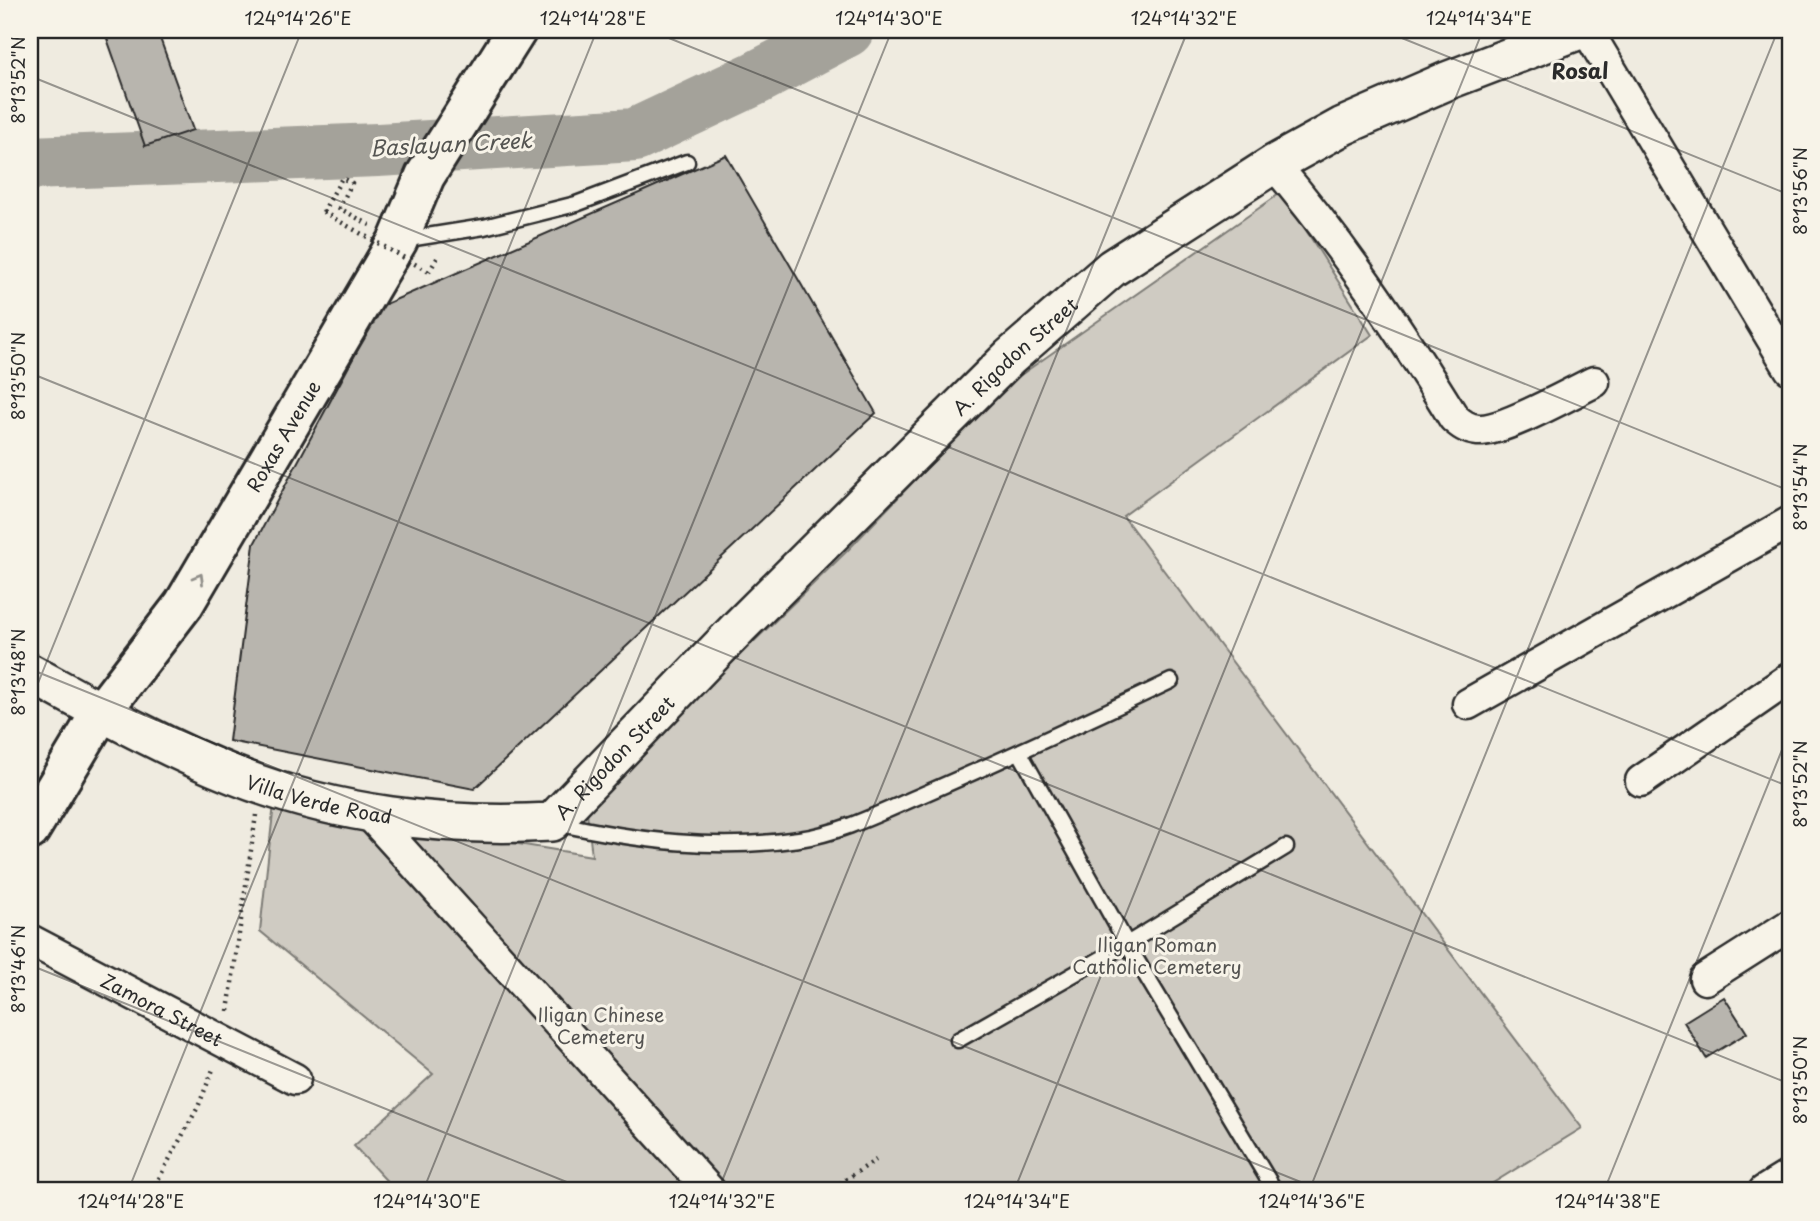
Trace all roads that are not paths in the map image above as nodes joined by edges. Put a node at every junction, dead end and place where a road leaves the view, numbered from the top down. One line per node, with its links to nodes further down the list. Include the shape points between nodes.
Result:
1 (517, 30): 6 (highway, Roxas Avenue)
2 (1580, 30): 5 (street, A. Rigodon Street, via 1343,126)
3 (1587, 30): 7 (street)
4 (687, 162): 6 (lane, via 576,204 484,227)
5 (1274, 164): 8 (street, via 1326,225 1454,418 1465,427 1498,426); 18 (street, A. Rigodon Street, via 1112,268 1010,357 739,627)
6 (389, 235): 14 (highway, Roxas Avenue, via 184,604)
7 (1790, 369)
8 (1594, 382)
9 (1790, 522): 13 (street)
10 (30, 673): 14 (street, Villa Verde Road)
11 (1790, 678): 16 (street)
12 (1171, 681): 15 (lane)
13 (1468, 704)
14 (101, 712): 17 (street, Villa Verde Road, via 260,783); 19 (highway, Roxas Avenue)
15 (1020, 752): 18 (lane, via 845,828 801,839 685,844 623,838); 23 (lane)
16 (1641, 781)
17 (369, 814): 18 (street, Villa Verde Road, via 516,824); 28 (street)
18 (552, 822)
19 (30, 830)
20 (1286, 847): 23 (lane)
21 (1790, 925): 24 (street)
22 (30, 940): 26 (street, Zamora Street)
23 (1127, 944): 25 (lane); 29 (lane)
24 (1705, 979)
25 (958, 1040)
26 (295, 1079)
27 (1790, 1175): 30 (street)
28 (710, 1191)
29 (1275, 1191)
30 (1764, 1191)

